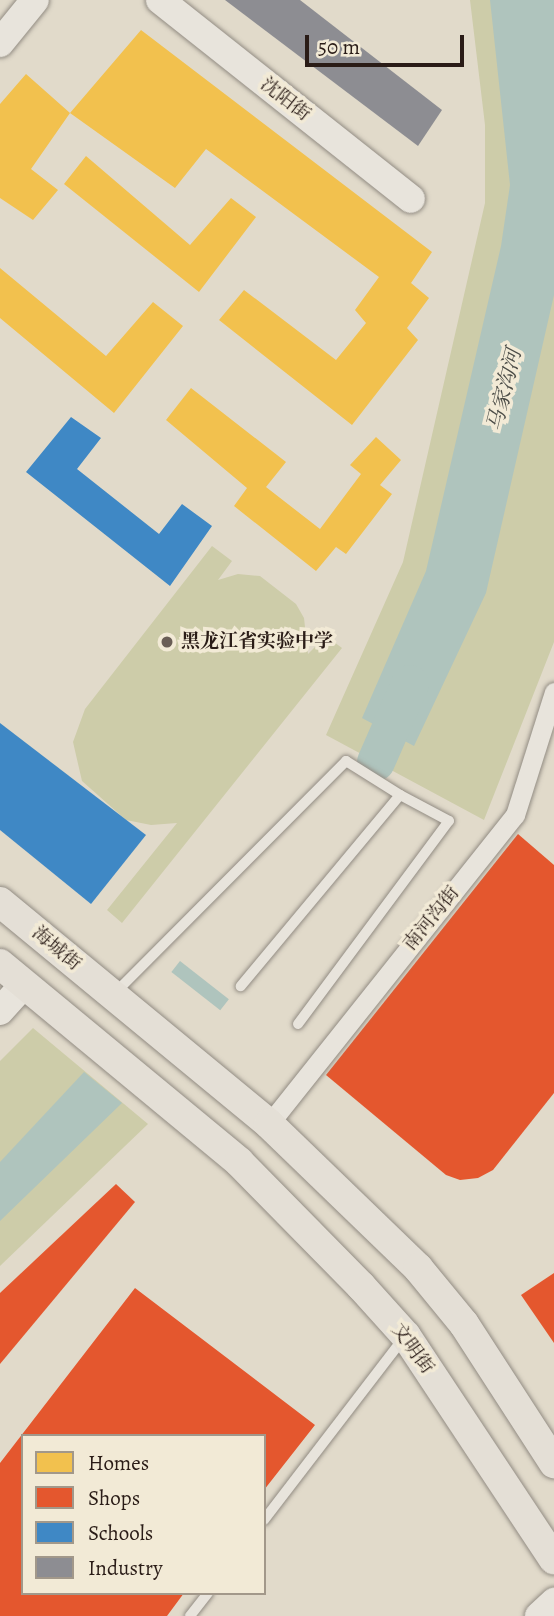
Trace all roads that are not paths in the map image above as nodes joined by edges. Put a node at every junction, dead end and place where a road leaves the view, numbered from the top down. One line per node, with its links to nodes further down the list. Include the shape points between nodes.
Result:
1 (35, 0): 3 (street)
2 (160, 0): 4 (street, 沈阳街)
3 (4, 30)
4 (411, 199)
5 (554, 692): 14 (street, 南河沟街, via 515,815)
6 (400, 795): 10 (lane); 11 (lane, via 346,761); 13 (lane, via 449,821)
7 (0, 902): 11 (main road, 海城街)
8 (0, 964): 9 (main road)
9 (24, 984): 12 (street); 15 (main road, 文明街, via 239,1162)
10 (241, 986)
11 (113, 995): 14 (main road, 海城街)
12 (0, 1011)
13 (298, 1024)
14 (269, 1124): 16 (main road, via 418,1268 464,1324)
15 (406, 1336): 17 (lane); 18 (main road, 文明街)
16 (554, 1462)
17 (266, 1517)
18 (554, 1560)
19 (206, 1595): 21 (lane)
20 (554, 1602): 22 (street)
21 (190, 1616)
22 (539, 1616)

